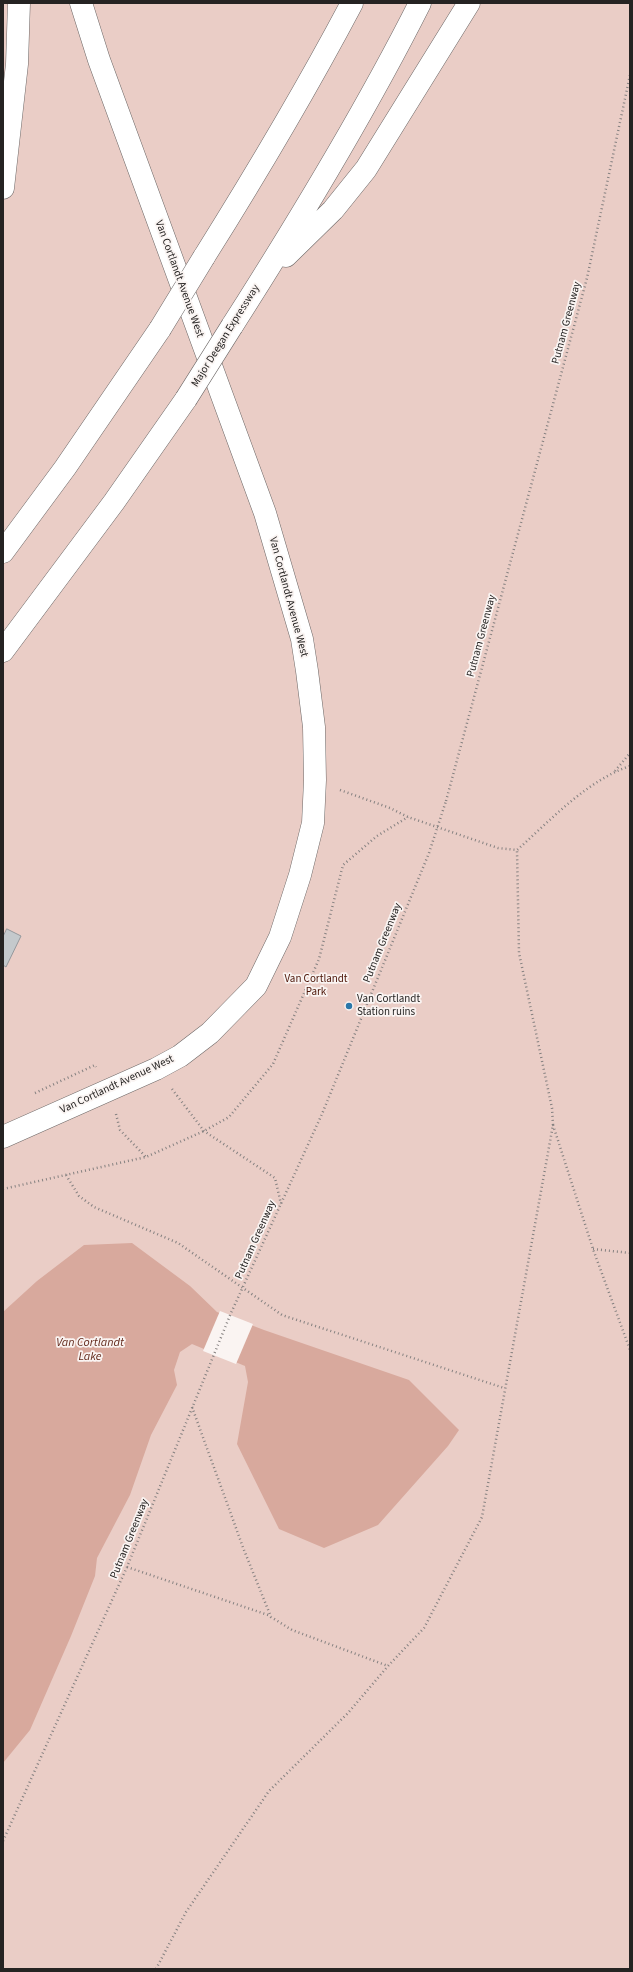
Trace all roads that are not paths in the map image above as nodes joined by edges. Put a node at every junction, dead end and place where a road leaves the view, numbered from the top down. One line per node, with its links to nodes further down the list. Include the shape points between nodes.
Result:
1 (19, 3): 6 (main road, via 17,64)
2 (81, 3): 10 (main road, Van Cortlandt Avenue West, via 99,60 265,513 302,639 314,727 313,823 280,937 256,986 210,1033 180,1056 156,1069)
3 (352, 3): 8 (main road, bridge, via 264,160 160,329 65,468)
4 (420, 3): 7 (main road, Major Deegan Expressway, via 354,125)
5 (469, 3): 7 (main road, via 366,168 333,210)
6 (3, 188)
7 (261, 280): 9 (main road, Major Deegan Expressway, bridge, via 186,399 105,515)
8 (3, 552)
9 (3, 651)
10 (3, 1137)

